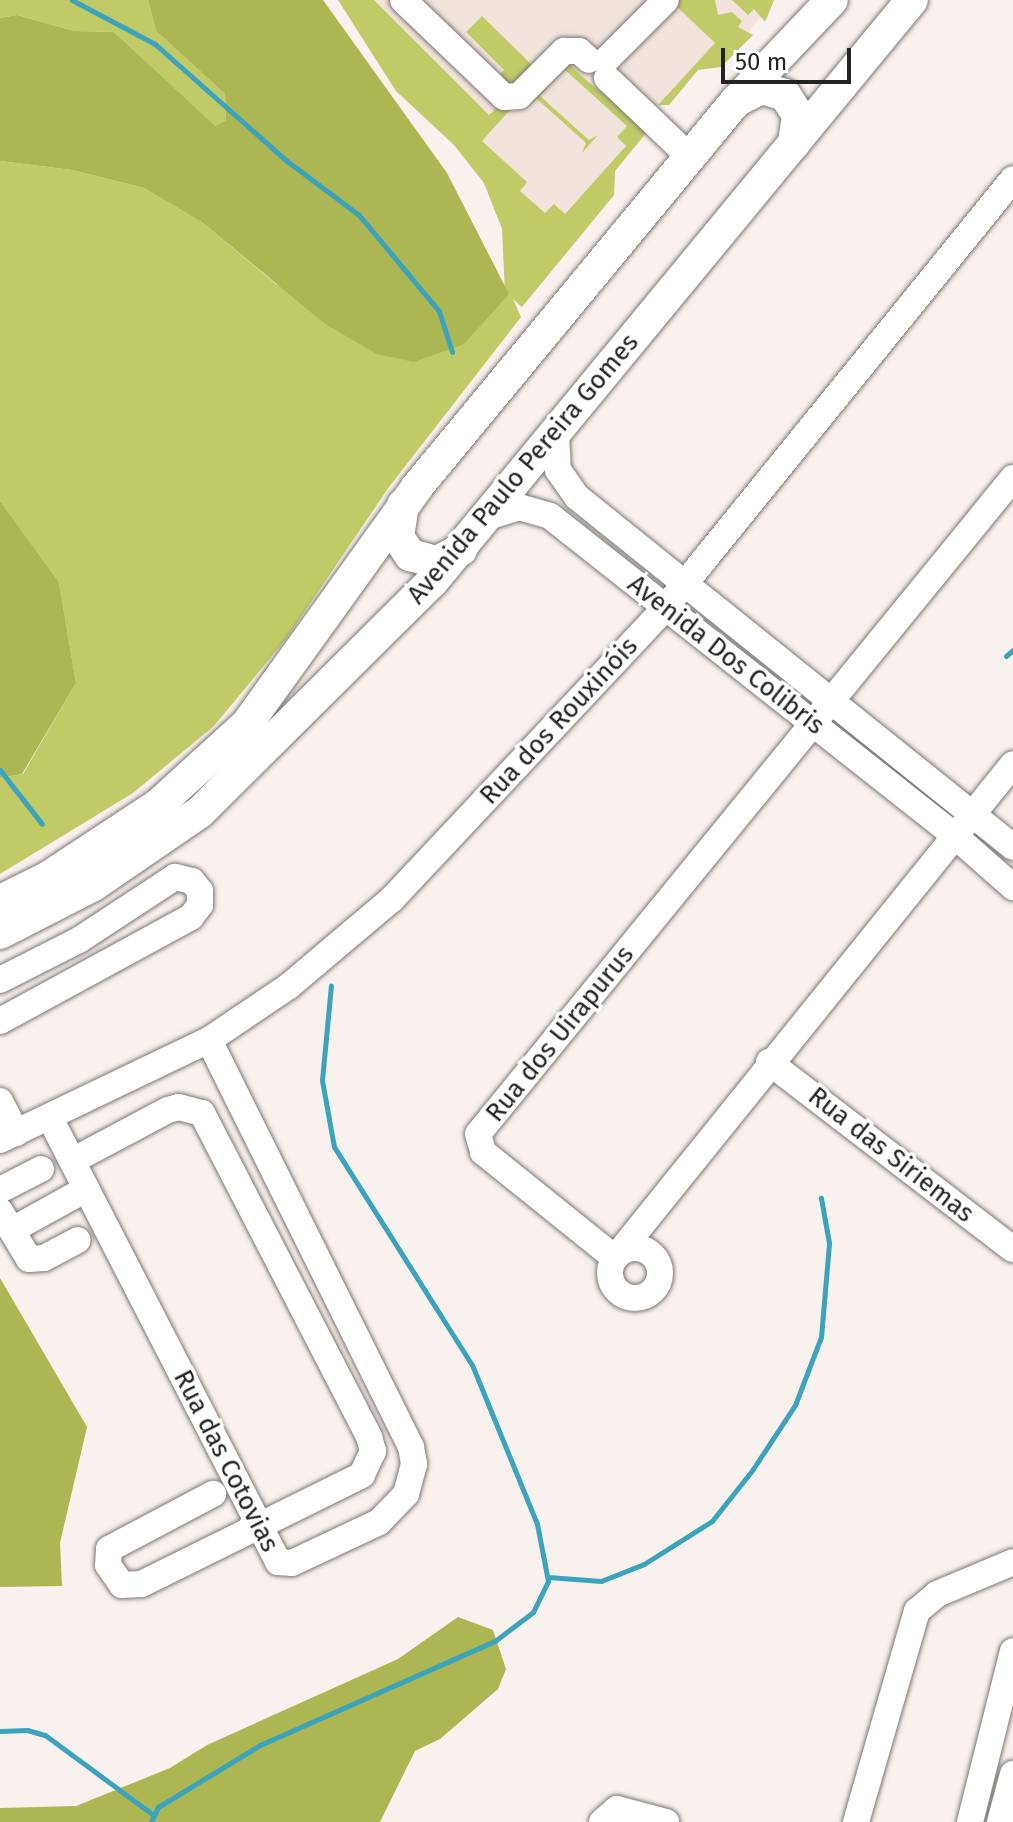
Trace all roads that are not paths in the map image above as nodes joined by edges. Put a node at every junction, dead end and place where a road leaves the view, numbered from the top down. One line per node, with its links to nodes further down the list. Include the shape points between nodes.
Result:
1 (403, 0): 6 (street, via 504,97 519,96 564,51 579,51)
2 (666, 0): 5 (street)
3 (832, 0): 7 (main road)
4 (912, 0): 8 (main road, Avenida Paulo Pereira Gomes)
5 (642, 12): 6 (street)
6 (601, 66): 9 (street)
7 (736, 101): 8 (main road, via 755,89 785,95 798,115); 9 (main road)
8 (794, 144): 11 (main road, Avenida Paulo Pereira Gomes)
9 (690, 157): 13 (main road)
10 (1013, 179): 16 (street, Rua dos Rouxinóis)
11 (556, 434): 14 (main road, Avenida Paulo Pereira Gomes); 16 (street, Avenida Dos Colibris, via 556,464 569,488)
12 (1013, 478): 18 (street, Rua dos Uirapurus)
13 (403, 505): 15 (main road, via 398,537 410,555 431,563); 25 (main road, via 286,677 220,752 125,828)
14 (487, 517): 15 (main road, Avenida Paulo Pereira Gomes); 17 (street, Avenida Dos Colibris, via 511,507 545,513)
15 (461, 550): 26 (main road, Avenida Paulo Pereira Gomes, via 200,812 92,886)
16 (685, 583): 17 (street, Rua dos Rouxinóis); 18 (street, Avenida Dos Colibris)
17 (665, 608): 19 (street, Avenida Dos Colibris); 29 (street, Rua dos Rouxinóis, via 392,899 289,986)
18 (832, 702): 19 (street, Rua dos Uirapurus); 21 (street, Avenida Dos Colibris)
19 (812, 724): 22 (street, Avenida Dos Colibris); 30 (street, Rua dos Uirapurus, via 477,1141 486,1156 615,1258)
20 (1013, 764): 21 (street, Rua dos Uirapurus)
21 (972, 811): 22 (street, Rua dos Uirapurus); 23 (street, Avenida Dos Colibris)
22 (954, 835): 24 (street, Avenida Dos Colibris); 30 (street, Rua dos Uirapurus)
23 (1013, 847)
24 (1013, 887)
25 (0, 901)
26 (0, 933)
27 (0, 980): 28 (street, via 79,940 175,877 192,881 200,891 200,905 191,917)
28 (0, 1021)
29 (209, 1040): 32 (street, Rua dos Rouxinóis); 42 (street, Rua das Cotovias, via 383,1383 414,1464 406,1494 395,1510 292,1563 278,1562)
30 (769, 1062): 40 (street, Rua das Siriemas)
31 (0, 1101): 33 (street)
32 (51, 1120): 33 (street, Rua dos Rouxinóis); 34 (street, Rua das Cotovias)
33 (8, 1136)
34 (72, 1161): 36 (street, Rua das Cotovias); 42 (street, via 179,1107 202,1113 211,1125 373,1451 362,1475)
35 (41, 1169): 37 (street)
36 (86, 1189): 38 (street); 42 (street, Rua das Cotovias)
37 (0, 1190)
38 (6, 1220): 39 (street, via 29,1259 36,1261)
39 (78, 1240)
40 (1013, 1249)
41 (213, 1494): 42 (street, via 109,1549 108,1565 122,1585 141,1584)
42 (258, 1525)
43 (1013, 1562): 48 (street, via 937,1594 917,1611)
44 (1013, 1651): 49 (street)
45 (1013, 1774): 50 (street)
46 (602, 1822): 47 (street, via 617,1809)
47 (666, 1822)
48 (856, 1822)
49 (970, 1822)
50 (1000, 1822)

